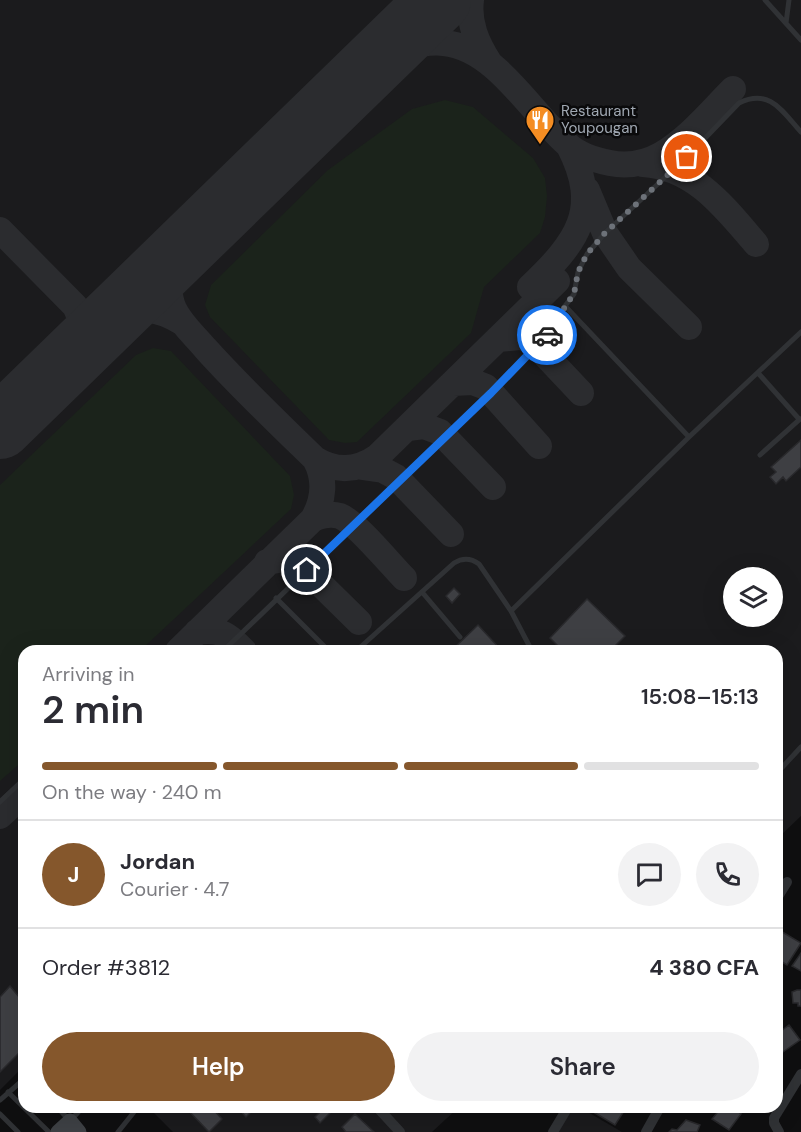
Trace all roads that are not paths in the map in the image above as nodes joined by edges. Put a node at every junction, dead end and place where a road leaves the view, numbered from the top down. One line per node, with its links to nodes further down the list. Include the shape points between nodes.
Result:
1 (765, 0): 3 (lane)
2 (789, 0): 3 (lane)
3 (786, 22): 4 (lane)
4 (801, 40)
5 (801, 132): 6 (lane, via 769,100 739,103 605,233 581,263 577,287)
6 (565, 306): 10 (lane); 13 (lane, via 557,325 491,393)
7 (801, 332): 8 (lane)
8 (759, 374): 9 (lane); 10 (lane)
9 (800, 418): 11 (lane)
10 (689, 437): 14 (lane)
11 (760, 455)
12 (422, 592): 14 (lane, via 454,563 470,560 479,564); 15 (lane); 18 (lane)
13 (276, 598): 16 (lane); 17 (lane)
14 (511, 610): 19 (lane)
15 (460, 637)
16 (229, 645)
17 (323, 645)
18 (363, 645)
19 (529, 645)
20 (801, 747): 21 (lane)
21 (783, 766)
22 (18, 785): 23 (lane)
23 (0, 802)
24 (787, 882): 25 (street)
25 (783, 888)
26 (801, 1074): 31 (street)
27 (18, 1084): 28 (lane)
28 (8, 1092): 29 (lane); 30 (lane)
29 (0, 1100)
30 (18, 1102)
31 (783, 1103)
32 (30, 1113): 42 (lane)
33 (62, 1113): 40 (lane)
34 (133, 1113): 44 (lane)
35 (383, 1113): 45 (street)
36 (564, 1113): 46 (street)
37 (656, 1113): 47 (street)
38 (777, 1113): 48 (street, via 774,1124)
39 (0, 1114): 41 (lane)
40 (74, 1126): 43 (main road)
41 (18, 1132)
42 (49, 1132)
43 (58, 1132)
44 (118, 1132)
45 (400, 1132)
46 (553, 1132)
47 (645, 1132)
48 (779, 1132)

